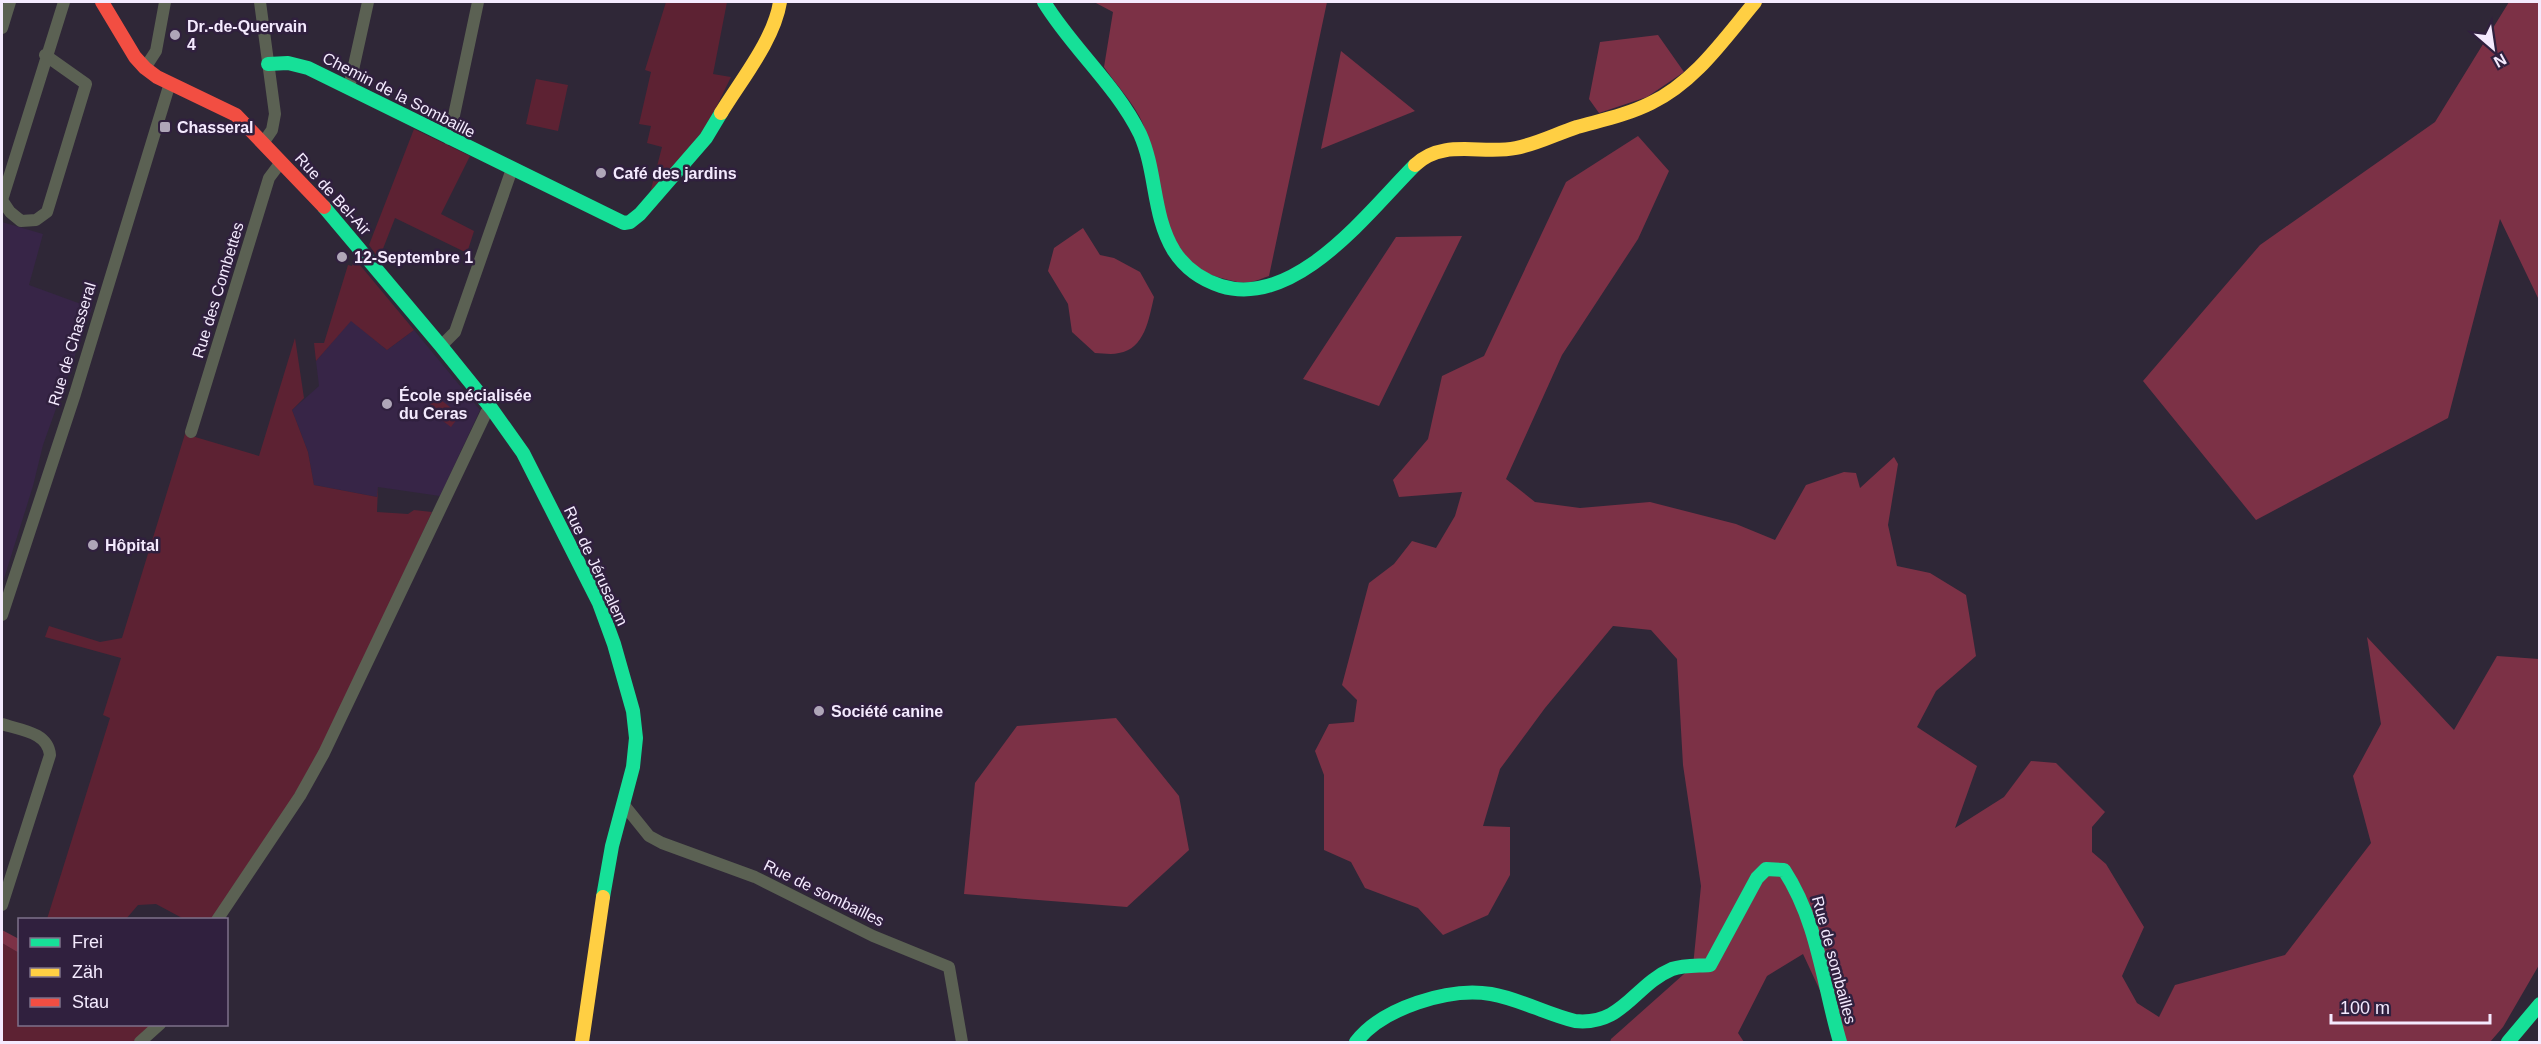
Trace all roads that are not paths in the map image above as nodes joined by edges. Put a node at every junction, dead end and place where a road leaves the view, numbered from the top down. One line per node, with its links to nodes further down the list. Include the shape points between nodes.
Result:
1 (10, 2): 11 (street)
2 (64, 2): 12 (street)
3 (102, 2): 14 (street, Rue de Bel-Air)
4 (165, 2): 14 (street, via 156,51)
5 (260, 2): 13 (street)
6 (368, 2): 16 (street)
7 (478, 2): 17 (street)
8 (780, 2): 20 (street, Chemin de la Sombaille, via 767,38 706,138 635,219 617,221)
9 (1044, 2): 10 (street, via 1140,135 1149,161 1158,216 1175,253 1208,281 1249,291 1276,286 1314,263 1435,151 1510,149 1662,98 1693,72)
10 (1755, 2)
11 (2, 28)
12 (45, 56): 12 (street, via 2,200 21,221 36,220 47,212 86,84)
13 (268, 64): 16 (street, Chemin de la Sombaille, via 298,64); 18 (street, via 275,122)
14 (145, 68): 15 (street, Rue de Bel-Air)
15 (170, 82): 18 (street, Rue de Bel-Air, via 229,110); 24 (street, Rue de Chasseral, via 73,402)
16 (349, 88): 17 (street, Chemin de la Sombaille)
17 (449, 139): 20 (street, Chemin de la Sombaille)
18 (263, 143): 19 (street, Rue de Bel-Air)
19 (281, 162): 21 (street, Rue de Bel-Air, via 334,218); 23 (street, Rue des Combettes, via 269,178)
20 (512, 169): 21 (street, via 455,332)
21 (441, 346): 22 (street, Rue de Jérusalem)
22 (491, 408): 26 (street, Rue de Jérusalem, via 534,474 599,603 614,644 633,711 636,738); 28 (street, via 436,514 324,753)
23 (191, 432)
24 (2, 613)
25 (2, 724): 27 (street, via 44,738 50,755)
26 (624, 805): 32 (street, Rue de Jérusalem, via 601,907); 33 (street, Rue de sombailles, via 649,836 662,843 755,877 873,936 949,967)
27 (2, 905)
28 (218, 918)
29 (2540, 1004): 36 (street)
30 (158, 1026): 31 (street)
31 (140, 1042)
32 (582, 1042)
33 (962, 1042)
34 (1356, 1042): 35 (street, Rue de sombailles, via 1373,1023 1399,1008 1460,992 1492,994 1582,1023 1598,1022 1618,1012 1674,969 1710,965 1756,878 1766,869 1784,870 1796,885 1824,972)
35 (1840, 1042)
36 (2508, 1042)

